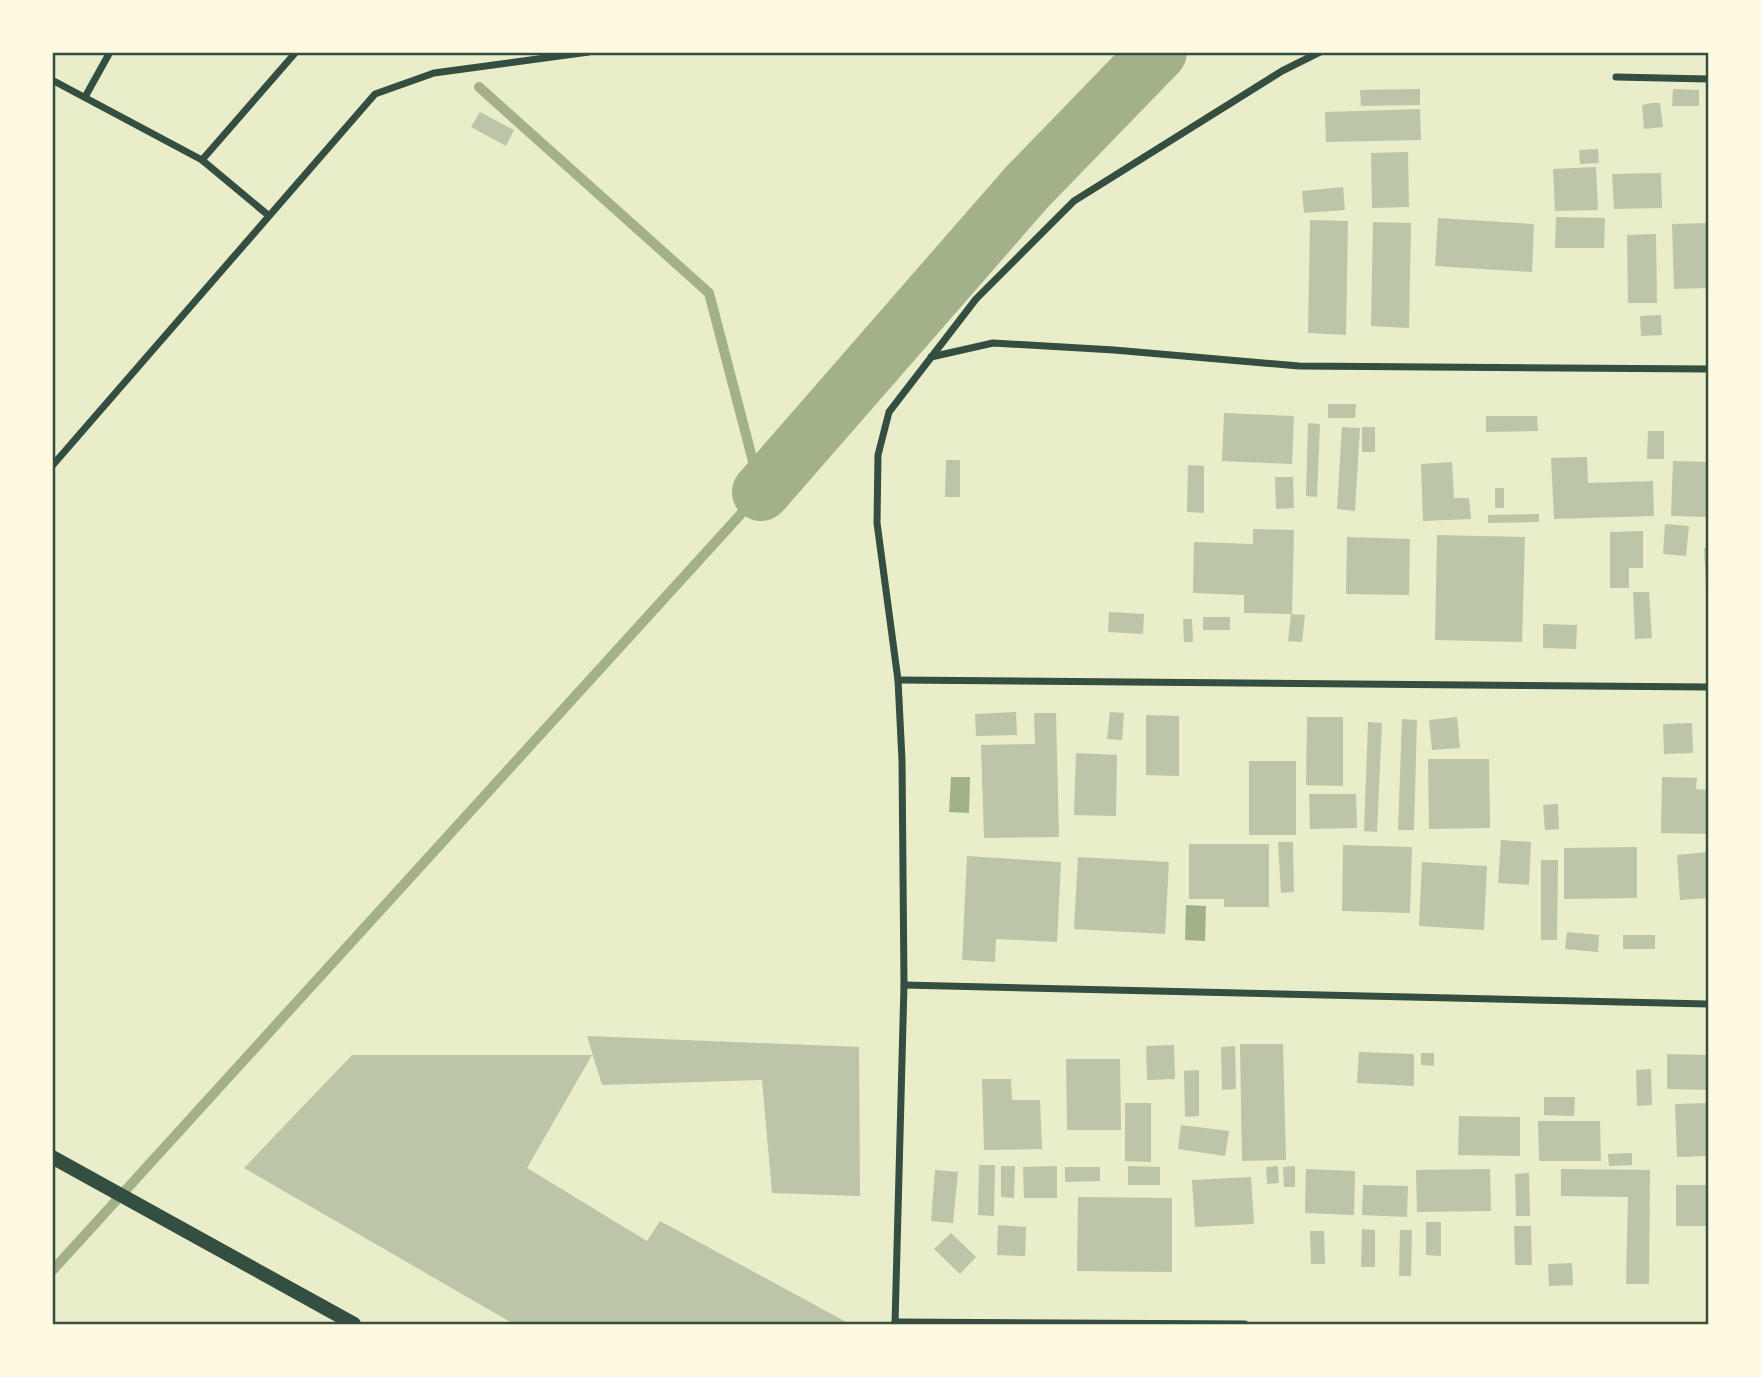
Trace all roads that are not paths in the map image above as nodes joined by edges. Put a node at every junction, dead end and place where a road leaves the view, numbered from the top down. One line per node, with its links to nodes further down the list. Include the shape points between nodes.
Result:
1 (110, 52): 8 (street)
2 (296, 52): 9 (street)
3 (589, 52): 10 (street, via 434,73 375,94)
4 (1320, 52): 11 (street, via 1074,201 976,299)
5 (1616, 77): 6 (street)
6 (1709, 79)
7 (52, 80): 8 (street)
8 (85, 97): 9 (street)
9 (202, 160): 10 (street)
10 (268, 215): 13 (street)
11 (931, 357): 12 (street, via 993,343 1298,366); 14 (street, via 889,412 878,455 877,523)
12 (1709, 369)
13 (52, 466)
14 (898, 680): 15 (street); 16 (street)
15 (1709, 687)
16 (904, 985): 17 (street); 19 (street)
17 (1709, 1004)
18 (52, 1157): 20 (main road)
19 (895, 1323): 21 (street)
20 (354, 1325)
21 (1245, 1325)

